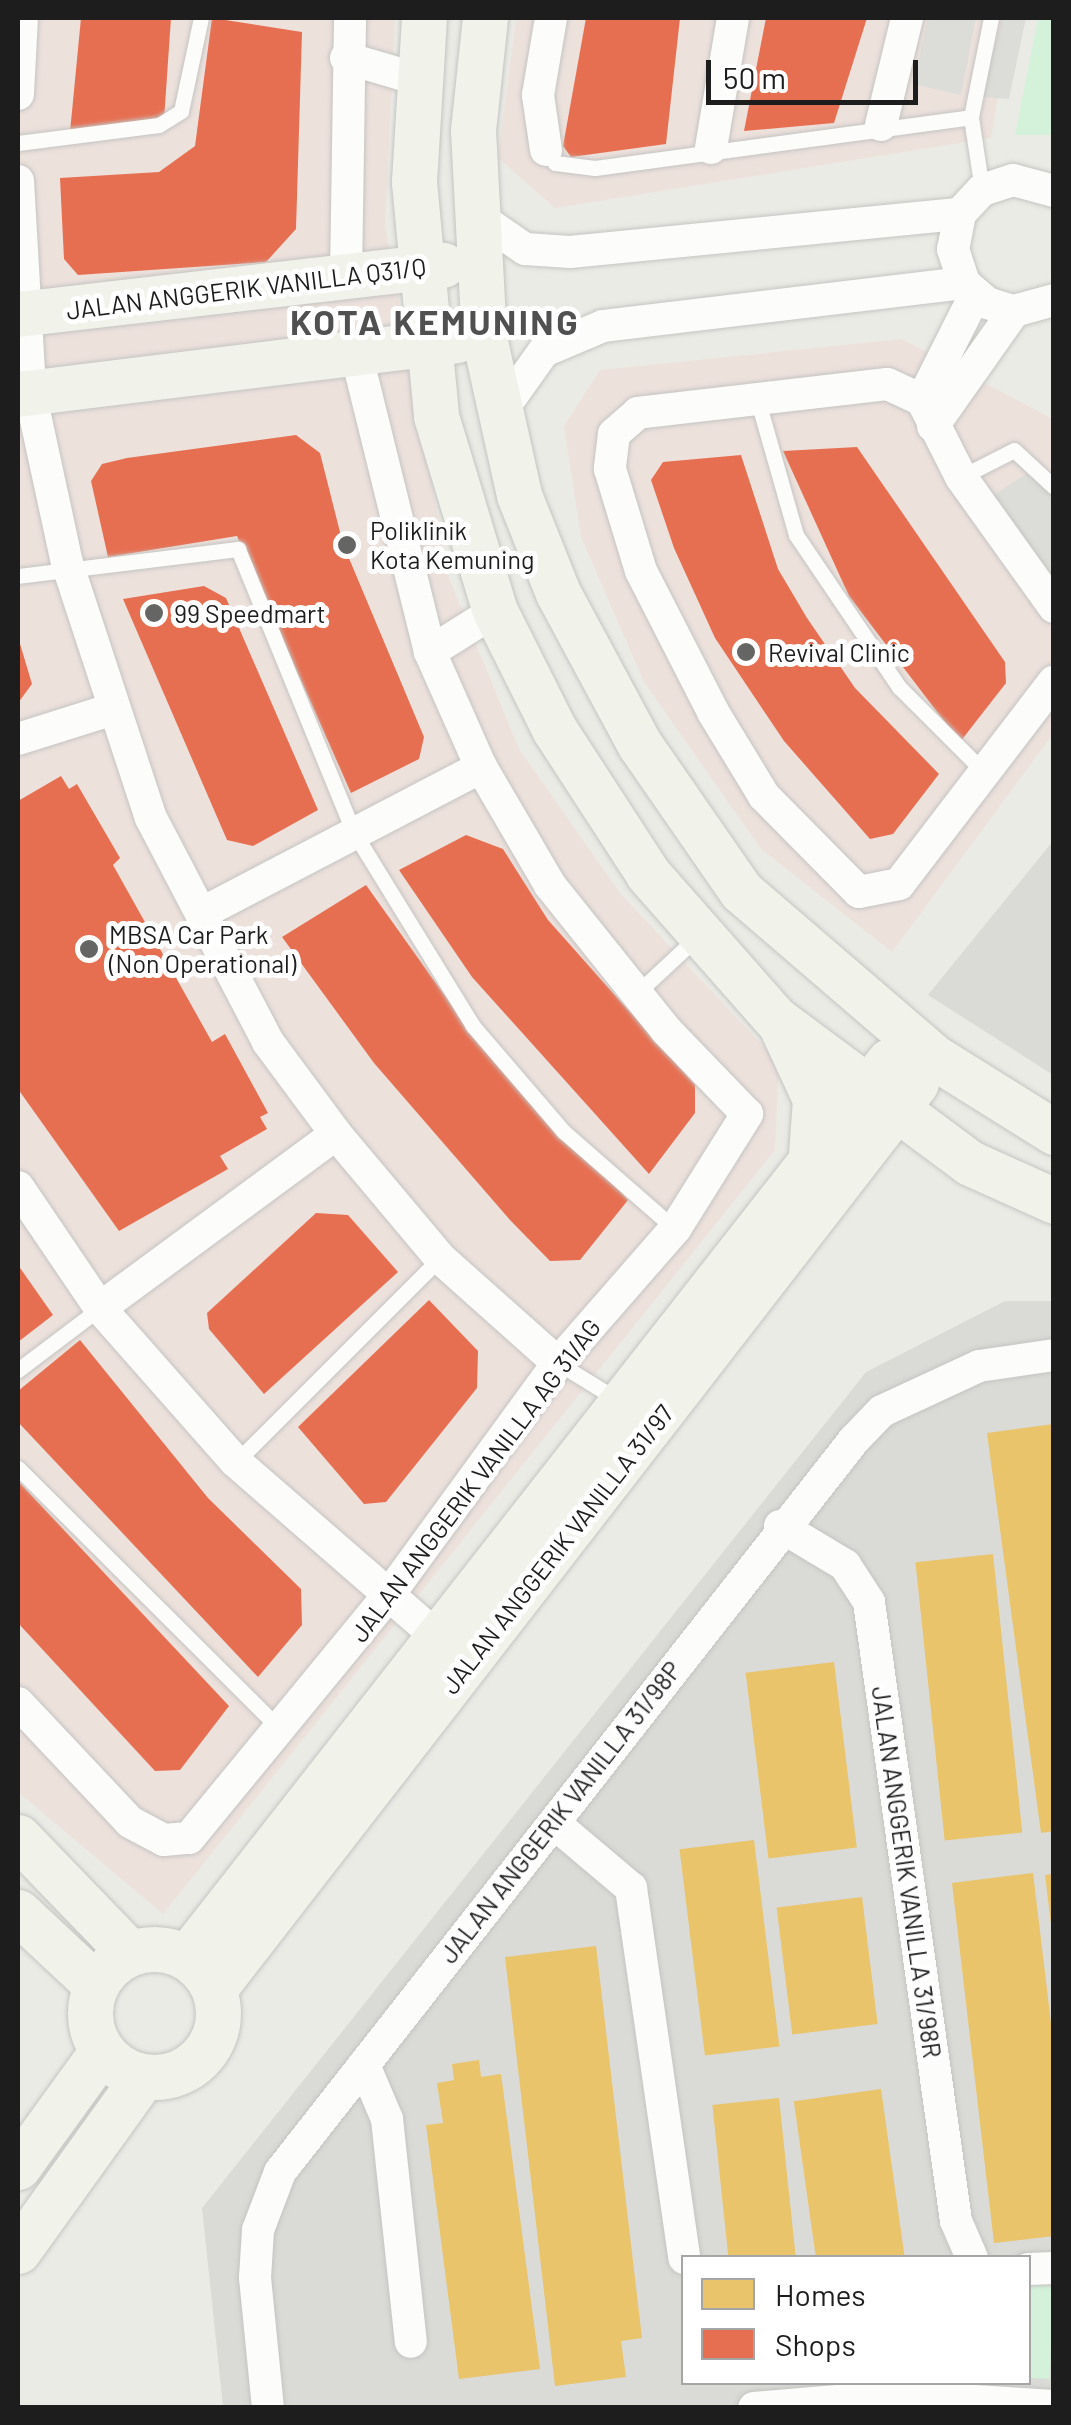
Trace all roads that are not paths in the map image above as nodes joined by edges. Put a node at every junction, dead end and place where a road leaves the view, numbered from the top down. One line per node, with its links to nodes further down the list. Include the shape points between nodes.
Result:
1 (22, 18): 12 (street)
2 (201, 18): 15 (lane, via 181,111 159,125)
3 (350, 18): 10 (street)
4 (424, 18): 11 (street)
5 (485, 18): 21 (street)
6 (551, 18): 17 (street, via 538,96)
7 (733, 18): 16 (street)
8 (906, 18): 14 (street)
9 (991, 18): 13 (lane)
10 (346, 58): 11 (street); 24 (street)
11 (418, 79): 23 (street)
12 (18, 94)
13 (971, 118): 14 (lane); 20 (lane)
14 (881, 125): 16 (lane)
15 (18, 143)
16 (710, 148): 17 (lane, via 595,168 555,163)
17 (546, 150)
18 (18, 182): 28 (street)
19 (1054, 191): 20 (street, via 1013,180)
20 (971, 202): 21 (street, via 570,252 525,249); 25 (street, via 953,249)
21 (474, 214): 22 (street)
22 (475, 262): 23 (street, JALAN ANGGERIK VANILLA Q31/Q); 29 (street)
23 (416, 269): 24 (street, JALAN ANGGERIK VANILLA Q31/Q); 30 (street)
24 (346, 276): 28 (street, JALAN ANGGERIK VANILLA Q31/Q)
25 (970, 289): 27 (street); 34 (street); 35 (street, via 603,326 544,352)
26 (1054, 300): 27 (street)
27 (1014, 311): 34 (street)
28 (19, 314): 32 (street)
29 (484, 337): 30 (street); 35 (street)
30 (426, 344): 31 (street); 41 (street, via 453,490)
31 (356, 353): 32 (street); 42 (street)
32 (24, 393): 38 (street)
33 (757, 398): 34 (street, via 887,384); 47 (lane, via 796,535 836,602 899,687); 47 (street, via 638,413 614,434 610,469 641,570 764,796 816,855 872,896 899,884)
34 (928, 413): 36 (street)
35 (499, 414): 53 (street, via 558,593 688,820 741,891)
36 (961, 477): 37 (lane, via 1014,450); 40 (street)
37 (1054, 486)
38 (67, 563): 39 (lane); 44 (street); 48 (lane, via 238,549)
39 (18, 576)
40 (1054, 607)
41 (494, 611): 42 (street); 50 (street, via 604,811)
42 (430, 652): 46 (street)
43 (1054, 682): 47 (street)
44 (110, 710): 45 (street); 49 (street, via 151,818)
45 (18, 740)
46 (480, 767): 48 (street); 51 (street, via 550,885)
47 (990, 776)
48 (353, 831): 49 (street); 61 (lane, via 473,1026 563,1131)
49 (204, 912): 56 (street, via 268,1042)
50 (700, 934): 51 (lane); 52 (street)
51 (636, 993): 61 (street, JALAN ANGGERIK VANILLA AG 31/AG, via 747,1114)
52 (776, 1019): 54 (street); 58 (street, via 815,1099)
53 (920, 1046): 54 (street, JALAN ANGGERIK VANILLA 31/97); 55 (street)
54 (885, 1098): 57 (street); 58 (street, JALAN ANGGERIK VANILLA 31/97)
55 (1054, 1132)
56 (336, 1134): 62 (street); 63 (street)
57 (970, 1163): 58 (street, via 909,1158); 60 (street)
58 (831, 1171): 67 (street, JALAN ANGGERIK VANILLA 31/97); 79 (street, JALAN ANGGERIK VANILLA 31/97)
59 (18, 1187): 63 (street)
60 (1054, 1201)
61 (676, 1229): 65 (street, JALAN ANGGERIK VANILLA AG 31/AG)
62 (440, 1258): 65 (street); 68 (lane)
63 (100, 1308): 66 (lane); 68 (street)
64 (1054, 1355): 70 (street, JALAN ANGGERIK VANILLA 31/98P, via 979,1366 882,1411)
65 (558, 1363): 67 (lane); 71 (street, JALAN ANGGERIK VANILLA AG 31/AG)
66 (18, 1370)
67 (622, 1402): 72 (street, JALAN ANGGERIK VANILLA 31/97)
68 (236, 1462): 71 (street)
69 (18, 1468): 74 (lane, via 111,1571)
70 (780, 1526): 75 (street, JALAN ANGGERIK VANILLA 31/98P); 87 (street, JALAN ANGGERIK VANILLA 31/98R, via 845,1565 869,1602 956,2222)
71 (388, 1596): 72 (street); 74 (street, JALAN ANGGERIK VANILLA AG 31/AG)
72 (437, 1637): 79 (street, JALAN ANGGERIK VANILLA 31/97)
73 (18, 1702): 74 (street, JALAN ANGGERIK VANILLA AG 31/AG, via 130,1822 164,1840 190,1838)
74 (282, 1731)
75 (554, 1823): 82 (street, JALAN ANGGERIK VANILLA 31/98P); 86 (street, via 632,1888)
76 (18, 1837): 78 (street)
77 (18, 1912): 80 (street)
78 (130, 1953): 79 (street); 80 (street)
79 (201, 1973): 83 (street, via 217,2028 198,2061)
80 (96, 1985): 81 (street, via 90,2019)
81 (102, 2050): 83 (street); 84 (street)
82 (364, 2065): 88 (street, via 386,2119); 91 (street, JALAN ANGGERIK VANILLA 31/98P, via 280,2172 258,2230)
83 (143, 2077): 85 (street)
84 (18, 2167)
85 (18, 2250)
86 (684, 2255)
87 (971, 2255)
88 (411, 2342)
89 (818, 2405): 90 (street, via 896,2396); 92 (street)
90 (1054, 2406)
91 (268, 2408)
92 (754, 2408)

